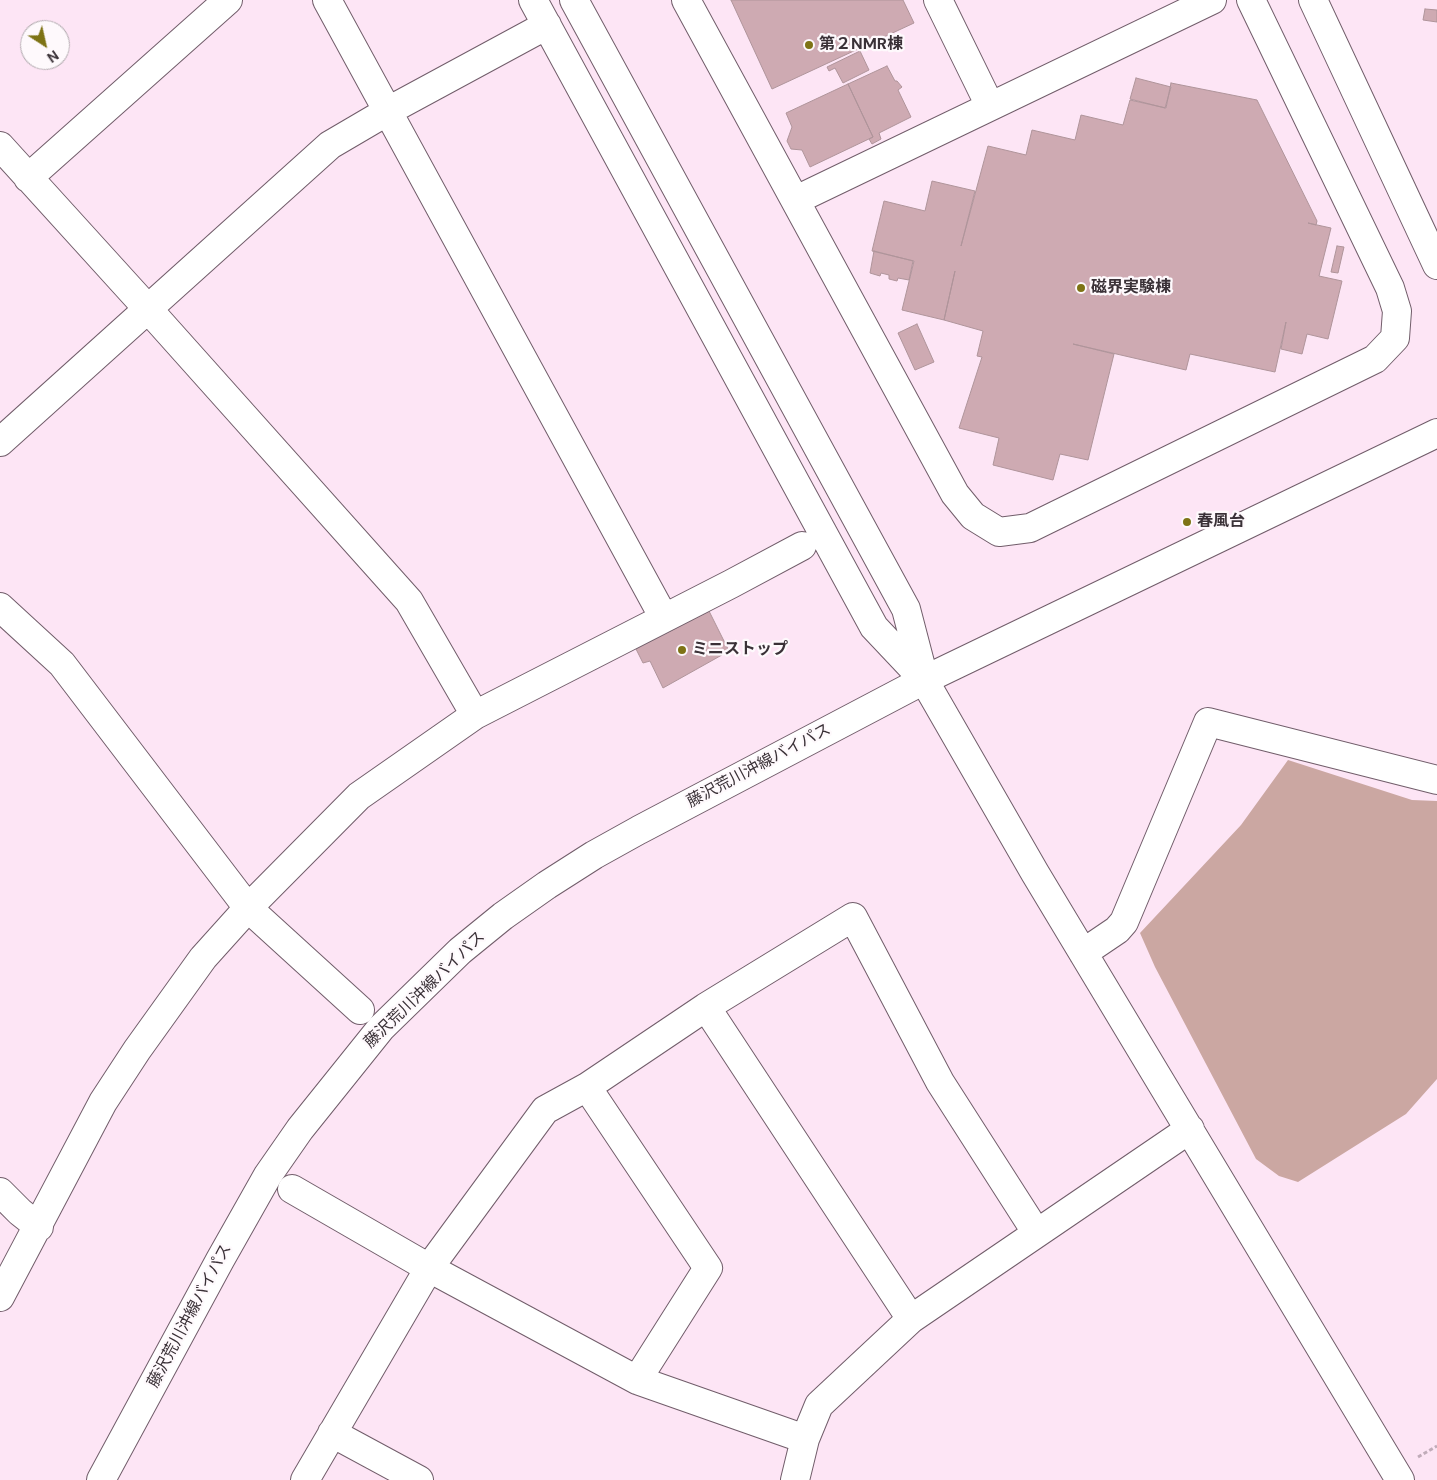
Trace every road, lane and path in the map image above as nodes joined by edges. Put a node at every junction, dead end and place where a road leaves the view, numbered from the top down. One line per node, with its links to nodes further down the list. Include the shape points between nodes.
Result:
1 (228, 0): 14 (street)
2 (327, 0): 12 (street)
3 (533, 0): 10 (street)
4 (574, 0): 23 (street, via 906,609)
5 (686, 0): 15 (street)
6 (938, 0): 11 (street)
7 (1212, 0): 11 (street)
8 (1251, 0): 15 (street, via 1390,288 1397,311 1395,338 1375,359 1030,528 999,532 973,516 955,494)
9 (1313, 0): 16 (street)
10 (547, 25): 12 (street); 23 (street, via 874,627)
11 (990, 106): 15 (street)
12 (388, 111): 17 (street, via 330,145); 22 (street)
13 (0, 146): 14 (street)
14 (28, 178): 17 (street)
15 (796, 200)
16 (1437, 265)
17 (148, 309): 19 (street); 24 (street, via 409,602)
18 (1437, 433): 23 (street, 藤沢荒川沖線バイパス)
19 (0, 442)
20 (802, 546): 22 (street)
21 (0, 606): 26 (street, via 62,664)
22 (664, 618): 24 (street)
23 (924, 680): 27 (street); 42 (street, 藤沢荒川沖線バイパス, via 639,830 547,885 460,952 381,1028 300,1129 268,1175)
24 (475, 715): 26 (street, via 359,796)
25 (1437, 780): 27 (street, via 1208,722 1124,922)
26 (248, 908): 29 (street); 34 (street, via 203,958 137,1050 103,1102)
27 (1083, 953): 31 (street)
28 (706, 1007): 30 (street); 35 (street, via 853,917 940,1082); 38 (street)
29 (360, 1010)
30 (587, 1087): 36 (street, via 545,1110); 39 (street, via 708,1268)
31 (1190, 1129): 35 (street); 46 (street)
32 (292, 1189): 36 (street)
33 (0, 1192): 34 (street)
34 (39, 1226): 37 (street)
35 (1036, 1232): 38 (street)
36 (429, 1268): 39 (street); 40 (street)
37 (0, 1298)
38 (911, 1319): 41 (street, via 819,1405)
39 (637, 1380): 41 (street)
40 (332, 1433): 43 (street); 44 (street)
41 (805, 1439): 45 (street)
42 (102, 1480)
43 (305, 1480)
44 (419, 1480)
45 (795, 1480)
46 (1400, 1480)

